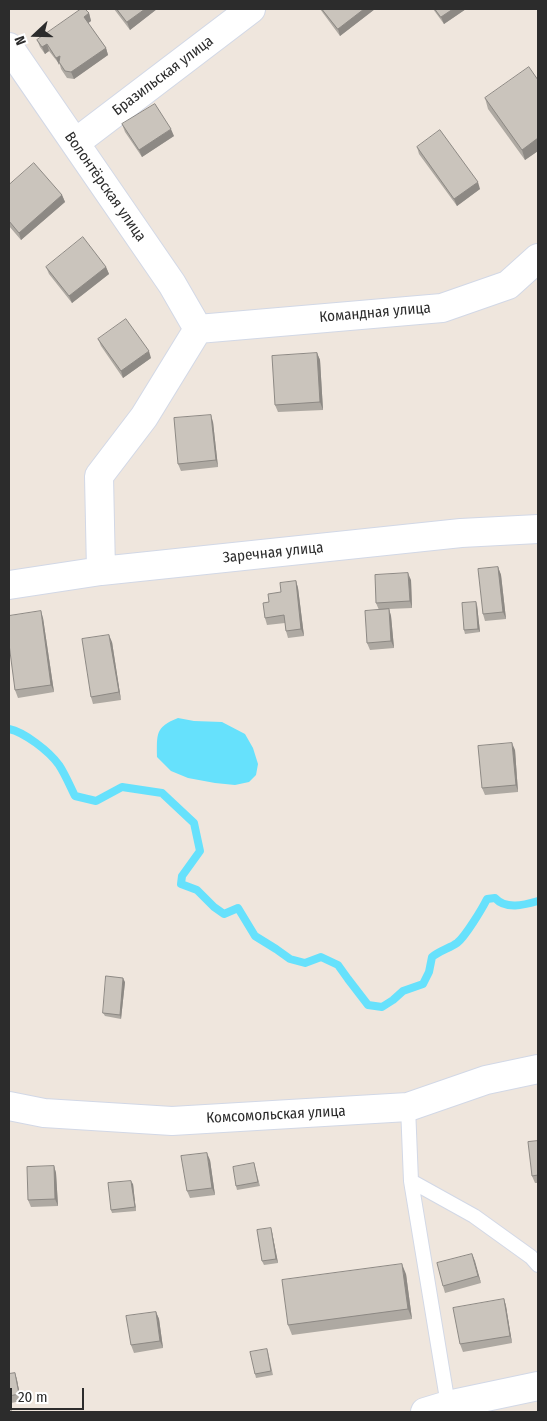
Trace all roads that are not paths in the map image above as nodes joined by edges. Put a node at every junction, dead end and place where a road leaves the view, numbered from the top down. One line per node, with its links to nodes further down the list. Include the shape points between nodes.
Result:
1 (251, 9): 3 (street, Бразильская улица)
2 (9, 47): 3 (street, Волонтёрская улица)
3 (75, 142): 5 (street, Волонтёрская улица, via 172,284)
4 (538, 258): 5 (street, Командная улица, via 508,285 442,308)
5 (198, 328): 7 (street, via 144,417 98,476)
6 (538, 529): 7 (street, Заречная улица)
7 (101, 571): 8 (street, Заречная улица)
8 (9, 585)
9 (538, 1069): 11 (street, Комсомольская улица, via 486,1080)
10 (9, 1106): 11 (street, Комсомольская улица, via 44,1113 172,1121)
11 (408, 1107): 12 (lane)
12 (411, 1181): 13 (lane, via 474,1216); 15 (lane)
13 (538, 1265)
14 (538, 1386): 15 (street)
15 (437, 1409)

